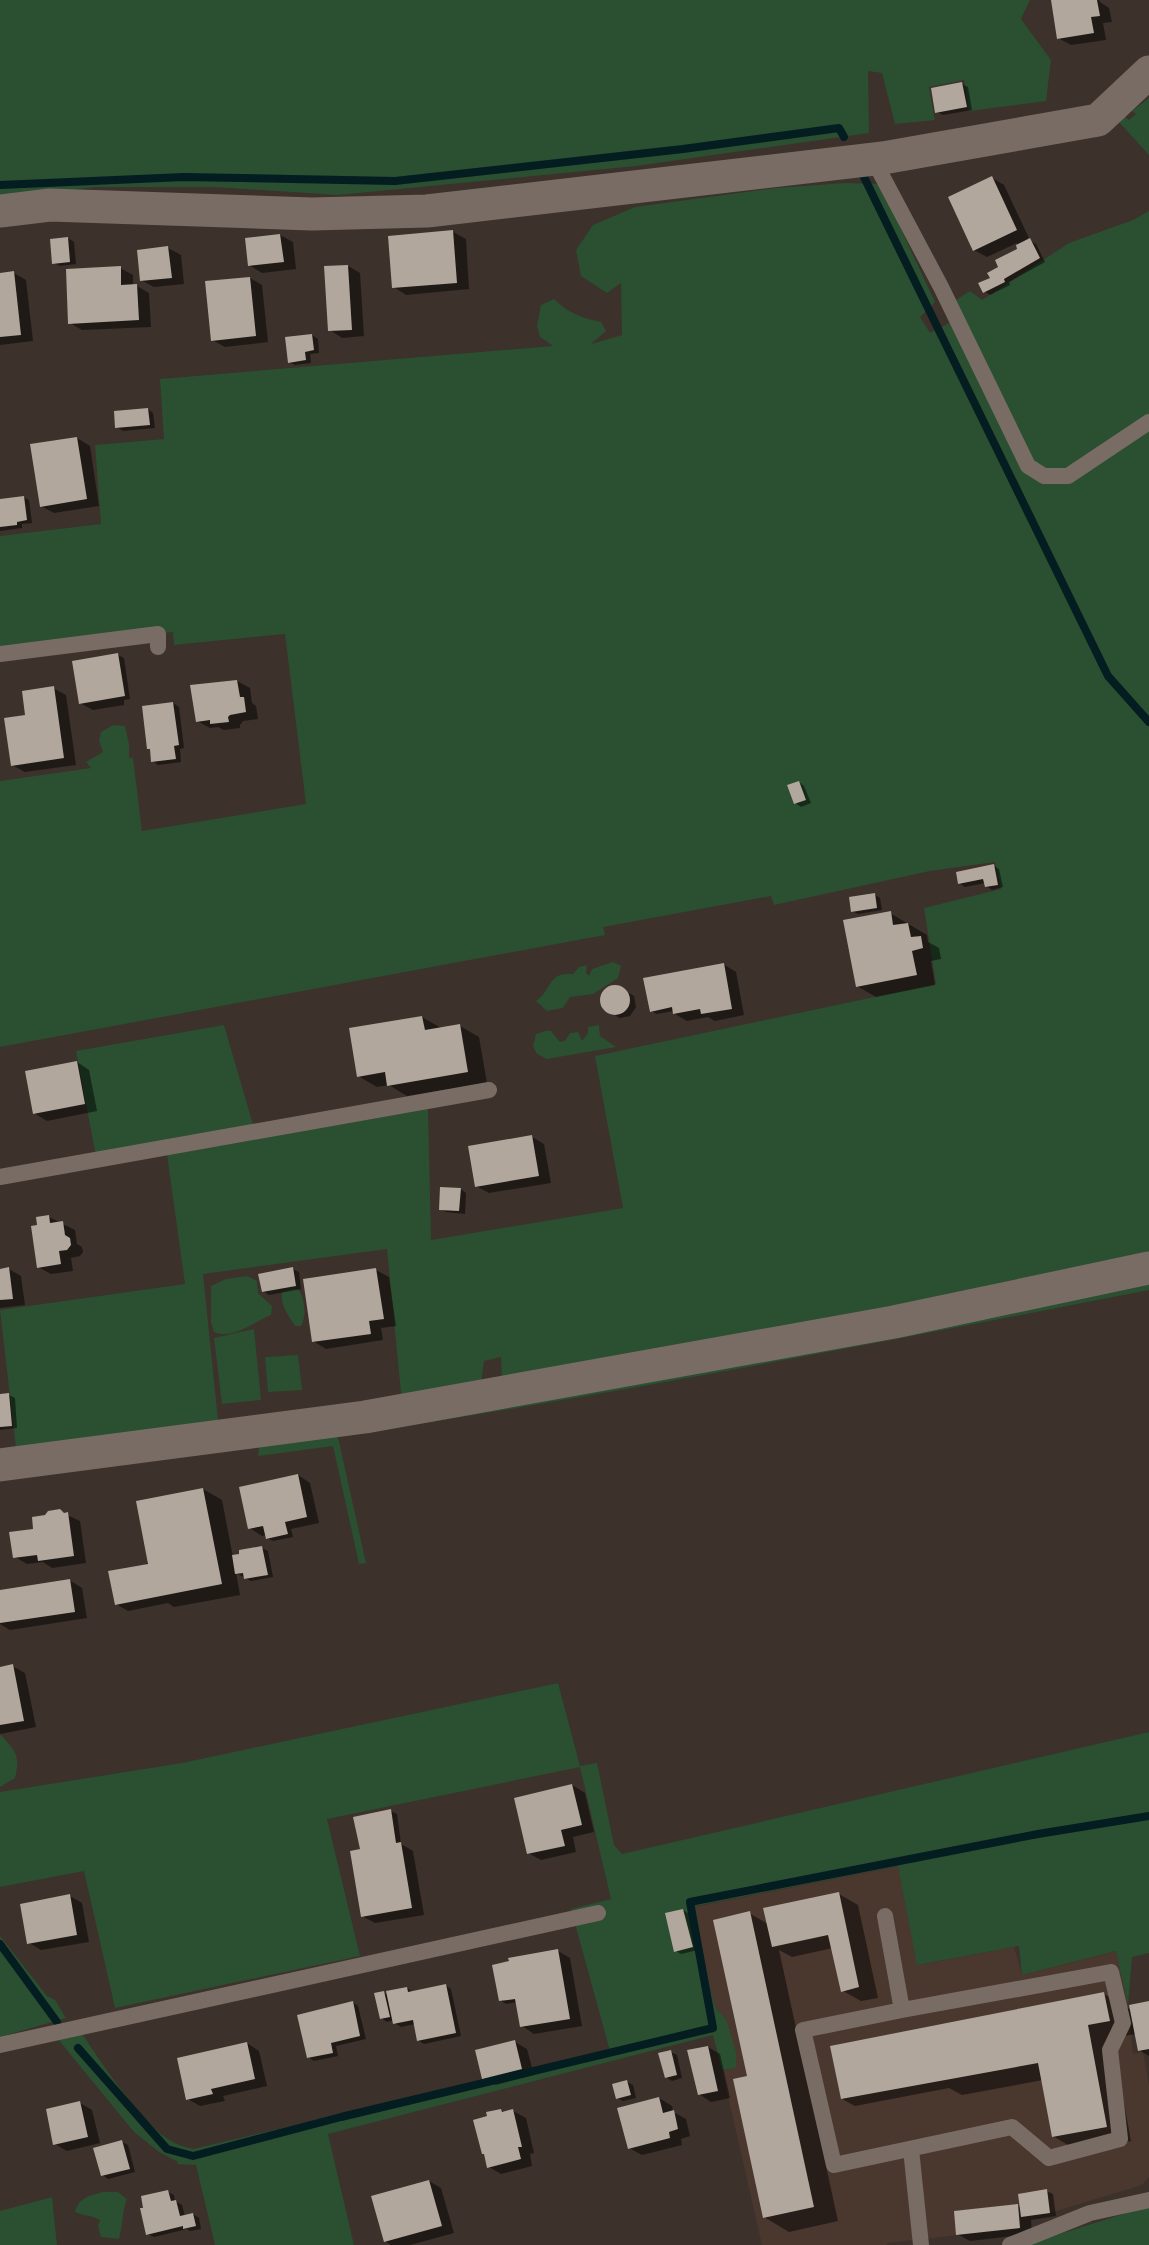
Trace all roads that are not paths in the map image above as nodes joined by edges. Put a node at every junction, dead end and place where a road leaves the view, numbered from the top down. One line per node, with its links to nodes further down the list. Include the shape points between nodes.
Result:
1 (1149, 72): 2 (street, via 1098,120)
2 (873, 159): 3 (street, via 427,211 312,214 50,205); 4 (lane, via 941,287 1028,466 1044,476 1068,476)
3 (0, 211)
4 (1149, 422)
5 (158, 647): 6 (lane, via 158,634)
6 (0, 654)
7 (489, 1090): 8 (lane)
8 (0, 1177)
9 (1149, 1268): 10 (street, via 894,1322 376,1415)
10 (0, 1465)
11 (598, 1913): 14 (lane)
12 (885, 1916): 13 (lane)
13 (902, 2010): 15 (lane, via 803,2030 834,2165); 15 (lane, via 1111,1972 1123,2023 1110,2050 1120,2139 1050,2158 1012,2127)
14 (0, 2045)
15 (910, 2149): 17 (lane)
16 (1149, 2200): 18 (lane, via 1090,2213)
17 (921, 2245)
18 (1010, 2245)

